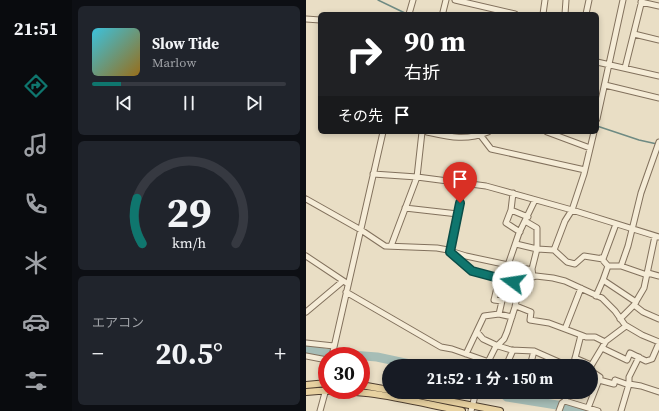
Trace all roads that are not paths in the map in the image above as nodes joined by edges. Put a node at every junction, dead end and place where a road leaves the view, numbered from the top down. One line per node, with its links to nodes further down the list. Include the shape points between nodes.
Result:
1 (412, 0): 10 (street)
2 (446, 0): 11 (street)
3 (455, 0): 12 (street)
4 (546, 0): 13 (street)
5 (566, 0): 14 (street)
6 (590, 0): 15 (street)
7 (623, 0): 21 (street)
8 (642, 1): 9 (street); 18 (street)
9 (659, 6)
10 (409, 12)
11 (443, 12)
12 (506, 12)
13 (543, 12)
14 (565, 12)
15 (587, 12)
16 (306, 19): 17 (street)
17 (318, 20)
18 (634, 34): 19 (street); 22 (street)
19 (659, 40)
20 (599, 62): 21 (street)
21 (610, 65): 22 (street); 24 (street)
22 (626, 68): 23 (street)
23 (659, 76)
24 (605, 85): 25 (street); 26 (street)
25 (659, 98)
26 (599, 104)
27 (383, 134): 36 (street)
28 (422, 134): 37 (street)
29 (437, 134): 30 (street, via 457,138)
30 (479, 134): 35 (street, via 490,149)
31 (552, 134): 34 (street)
32 (594, 134): 34 (street)
33 (658, 144): 48 (street)
34 (590, 148): 35 (street)
35 (585, 170): 44 (street)
36 (373, 174): 37 (street); 49 (street)
37 (417, 177): 38 (street); 42 (street)
38 (464, 182): 39 (street); 45 (street)
39 (513, 194): 41 (street); 43 (street)
40 (306, 199): 49 (street)
41 (535, 200): 44 (street); 46 (street)
42 (405, 208): 45 (street); 53 (street)
43 (511, 210): 46 (street); 50 (street, via 506,223)
44 (572, 210): 47 (street); 55 (street)
45 (458, 214): 56 (street)
46 (526, 219): 50 (street); 54 (street, via 537,228)
47 (616, 224): 48 (street); 58 (street, via 603,259)
48 (631, 228): 51 (street); 61 (street)
49 (360, 230): 53 (street, via 385,246); 68 (street)
50 (520, 232): 52 (street)
51 (657, 237): 63 (street)
52 (516, 244): 54 (street); 59 (street)
53 (391, 246): 56 (street)
54 (537, 249): 55 (street); 62 (street)
55 (554, 250): 58 (street, via 567,262 575,264 584,256)
56 (450, 251): 59 (street); 66 (street, via 472,271)
57 (306, 256): 68 (street)
58 (601, 258): 60 (street)
59 (508, 264): 62 (street)
60 (608, 266): 61 (street); 67 (street)
61 (621, 266): 63 (street)
62 (532, 270): 65 (street)
63 (648, 274): 64 (street); 73 (street, via 644,288)
64 (659, 276)
65 (533, 277): 69 (street, via 525,279); 70 (street, via 553,278)
66 (499, 279): 69 (street); 76 (street, via 494,300 502,302)
67 (603, 280): 72 (street); 73 (street)
68 (346, 282): 71 (street); 75 (street)
69 (522, 284): 74 (street, via 519,287)
70 (581, 288): 72 (street); 81 (street)
71 (346, 292): 88 (street); 92 (street, via 441,346)
72 (596, 296): 78 (street, via 602,298)
73 (635, 303): 78 (street); 79 (street, via 643,312)
74 (516, 306): 77 (street); 81 (street, via 531,312 530,320)
75 (306, 312)
76 (499, 314): 77 (street); 82 (street, via 484,316)
77 (512, 317): 87 (street, via 504,339)
78 (620, 319): 80 (street)
79 (659, 319)
80 (626, 326): 84 (street); 86 (street)
81 (565, 329): 83 (street)
82 (476, 332): 87 (street, via 483,339); 92 (street)
83 (581, 335): 84 (street); 96 (street)
84 (605, 342): 89 (street)
85 (306, 343): 88 (street)
86 (659, 343): 94 (street, via 652,359 646,361)
87 (498, 346): 90 (street); 98 (street)
88 (334, 347)
89 (602, 348): 94 (street, via 626,360 630,353); 102 (street)
90 (513, 350): 91 (street); 99 (street)
91 (534, 351): 100 (street); 101 (street)
92 (466, 354): 97 (street)
93 (306, 356): 95 (street)
94 (639, 357): 107 (street)
95 (318, 358)
96 (575, 358)
97 (476, 359)
98 (492, 359)
99 (509, 359)
100 (532, 359)
101 (548, 359)
102 (596, 359)
103 (598, 375): 104 (street)
104 (599, 380): 107 (street, via 614,384 615,380); 118 (street)
105 (318, 384): 106 (main road)
106 (306, 385)
107 (629, 385): 112 (street); 123 (street)
108 (370, 387): 109 (main road)
109 (382, 389)
110 (318, 391): 111 (main road)
111 (306, 392)
112 (659, 392)
113 (370, 393): 120 (main road)
114 (323, 399): 119 (street)
115 (433, 399): 117 (main road)
116 (561, 406): 118 (street)
117 (472, 408): 121 (main road)
118 (588, 408): 122 (street)
119 (320, 411)
120 (462, 411)
121 (500, 411)
122 (598, 411)
123 (621, 411)

